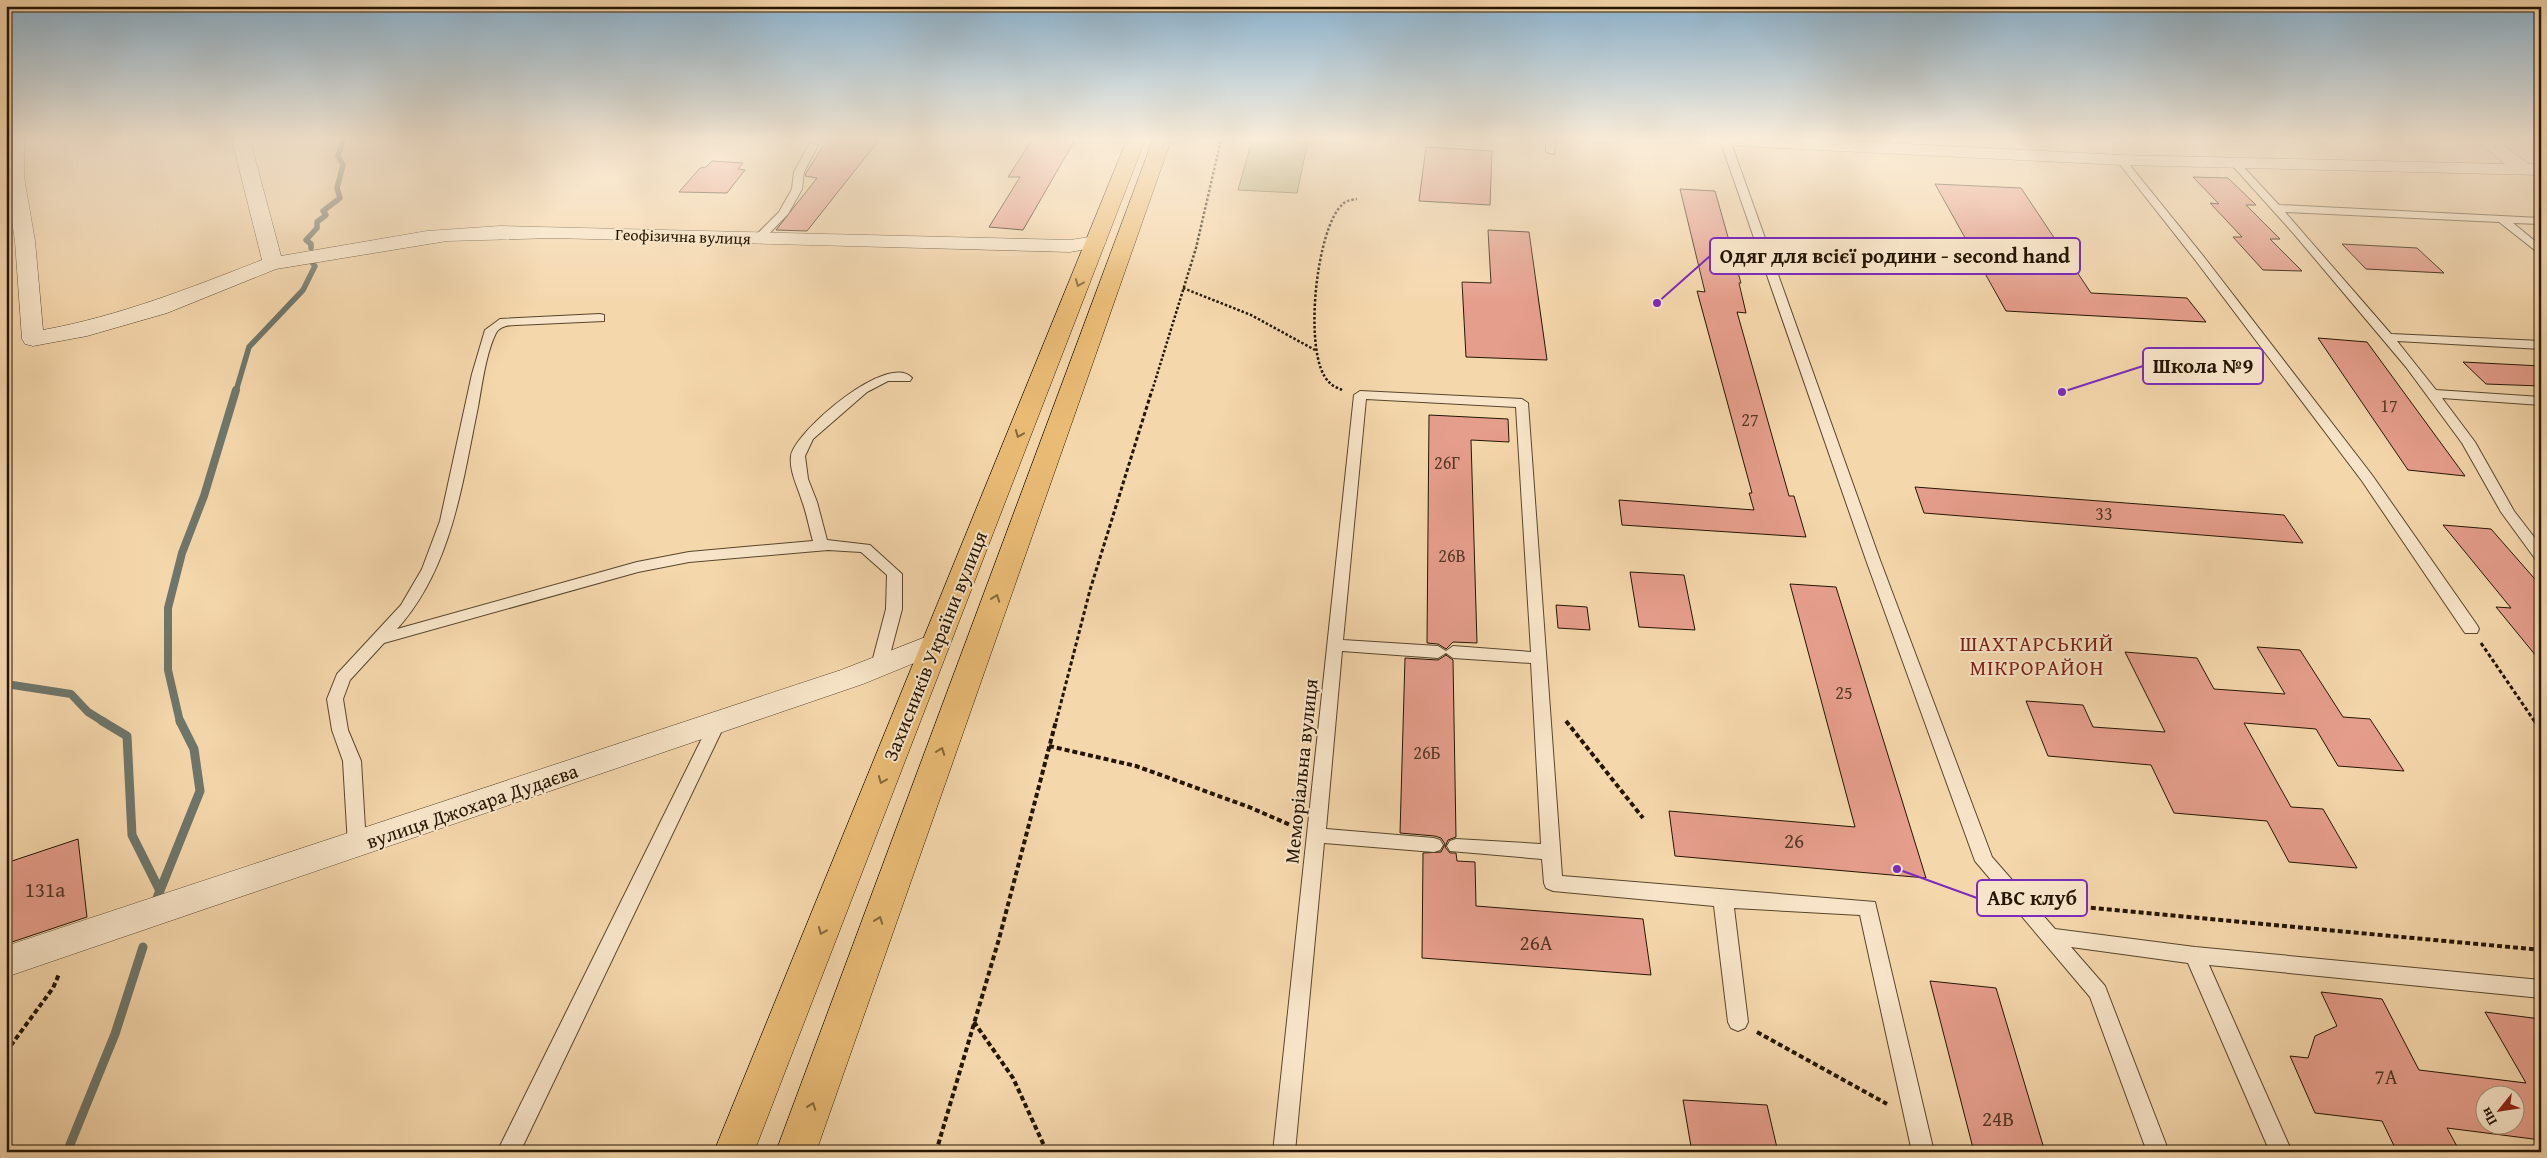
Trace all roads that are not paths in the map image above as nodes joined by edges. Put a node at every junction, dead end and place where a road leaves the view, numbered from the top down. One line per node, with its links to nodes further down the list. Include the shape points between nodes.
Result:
1 (12, 194): 14 (street)
2 (255, 194): 16 (street)
3 (794, 194): 12 (lane, via 783,214)
4 (1115, 194): 13 (highway, Захисників України вулиця)
5 (1142, 194): 45 (highway, Захисників України вулиця, one-way to 5)
6 (1744, 194): 38 (lane, via 1984,862)
7 (2148, 194): 25 (lane, via 2367,478)
8 (2262, 194): 9 (lane)
9 (2274, 208): 10 (lane); 18 (lane)
10 (2503, 220): 11 (lane); 15 (lane)
11 (2541, 222)
12 (758, 238): 13 (street, Геофізична вулиця, via 1070,246); 16 (street, Геофізична вулиця, via 510,232 450,234)
13 (1096, 242): 27 (highway, Захисників України вулиця, one-way to 27)
14 (16, 244): 16 (street, Геофізична вулиця, via 33,339 87,329 159,308)
15 (2541, 252)
16 (273, 263)
17 (600, 318): 26 (lane, via 516,321 500,323 491,330 478,374 447,521 416,593)
18 (2388, 337): 19 (lane); 21 (lane)
19 (2541, 345)
20 (906, 378): 23 (lane, via 886,377 863,389 807,437 798,456 801,479)
21 (2433, 394): 22 (lane); 24 (lane, via 2468,442 2508,512)
22 (2541, 401)
23 (821, 545): 26 (lane, via 743,551 637,567); 30 (lane, via 865,548 895,574 894,609)
24 (2541, 557)
25 (2471, 629)
26 (380, 639): 34 (lane, via 343,678 335,699 340,730 352,761)
27 (936, 643): 30 (street, вулиця Джохара Дудаєва); 44 (highway, Захисників України вулиця, one-way to 44)
28 (1334, 645): 29 (lane); 29 (lane, Меморіальна вулиця, via 1360,394 1522,404); 32 (lane, Меморіальна вулиця)
29 (1539, 658): 36 (lane)
30 (879, 666): 31 (street, вулиця Джохара Дудаєва)
31 (718, 722): 34 (street, вулиця Джохара Дудаєва); 43 (lane)
32 (1316, 835): 33 (lane); 46 (lane, Меморіальна вулиця)
33 (1434, 844)
34 (357, 845): 40 (street, вулиця Джохара Дудаєва)
35 (1456, 846): 36 (lane)
36 (1551, 852): 37 (lane, via 1553,883)
37 (1723, 899): 42 (lane); 47 (lane, via 1868,908)
38 (2049, 936): 39 (lane); 48 (lane, via 2098,992)
39 (2195, 955): 41 (lane); 49 (lane)
40 (6, 962)
41 (2541, 989)
42 (1738, 1022)
43 (508, 1152)
44 (734, 1152)
45 (796, 1152)
46 (1284, 1152)
47 (1923, 1152)
48 (2158, 1152)
49 (2281, 1152)

